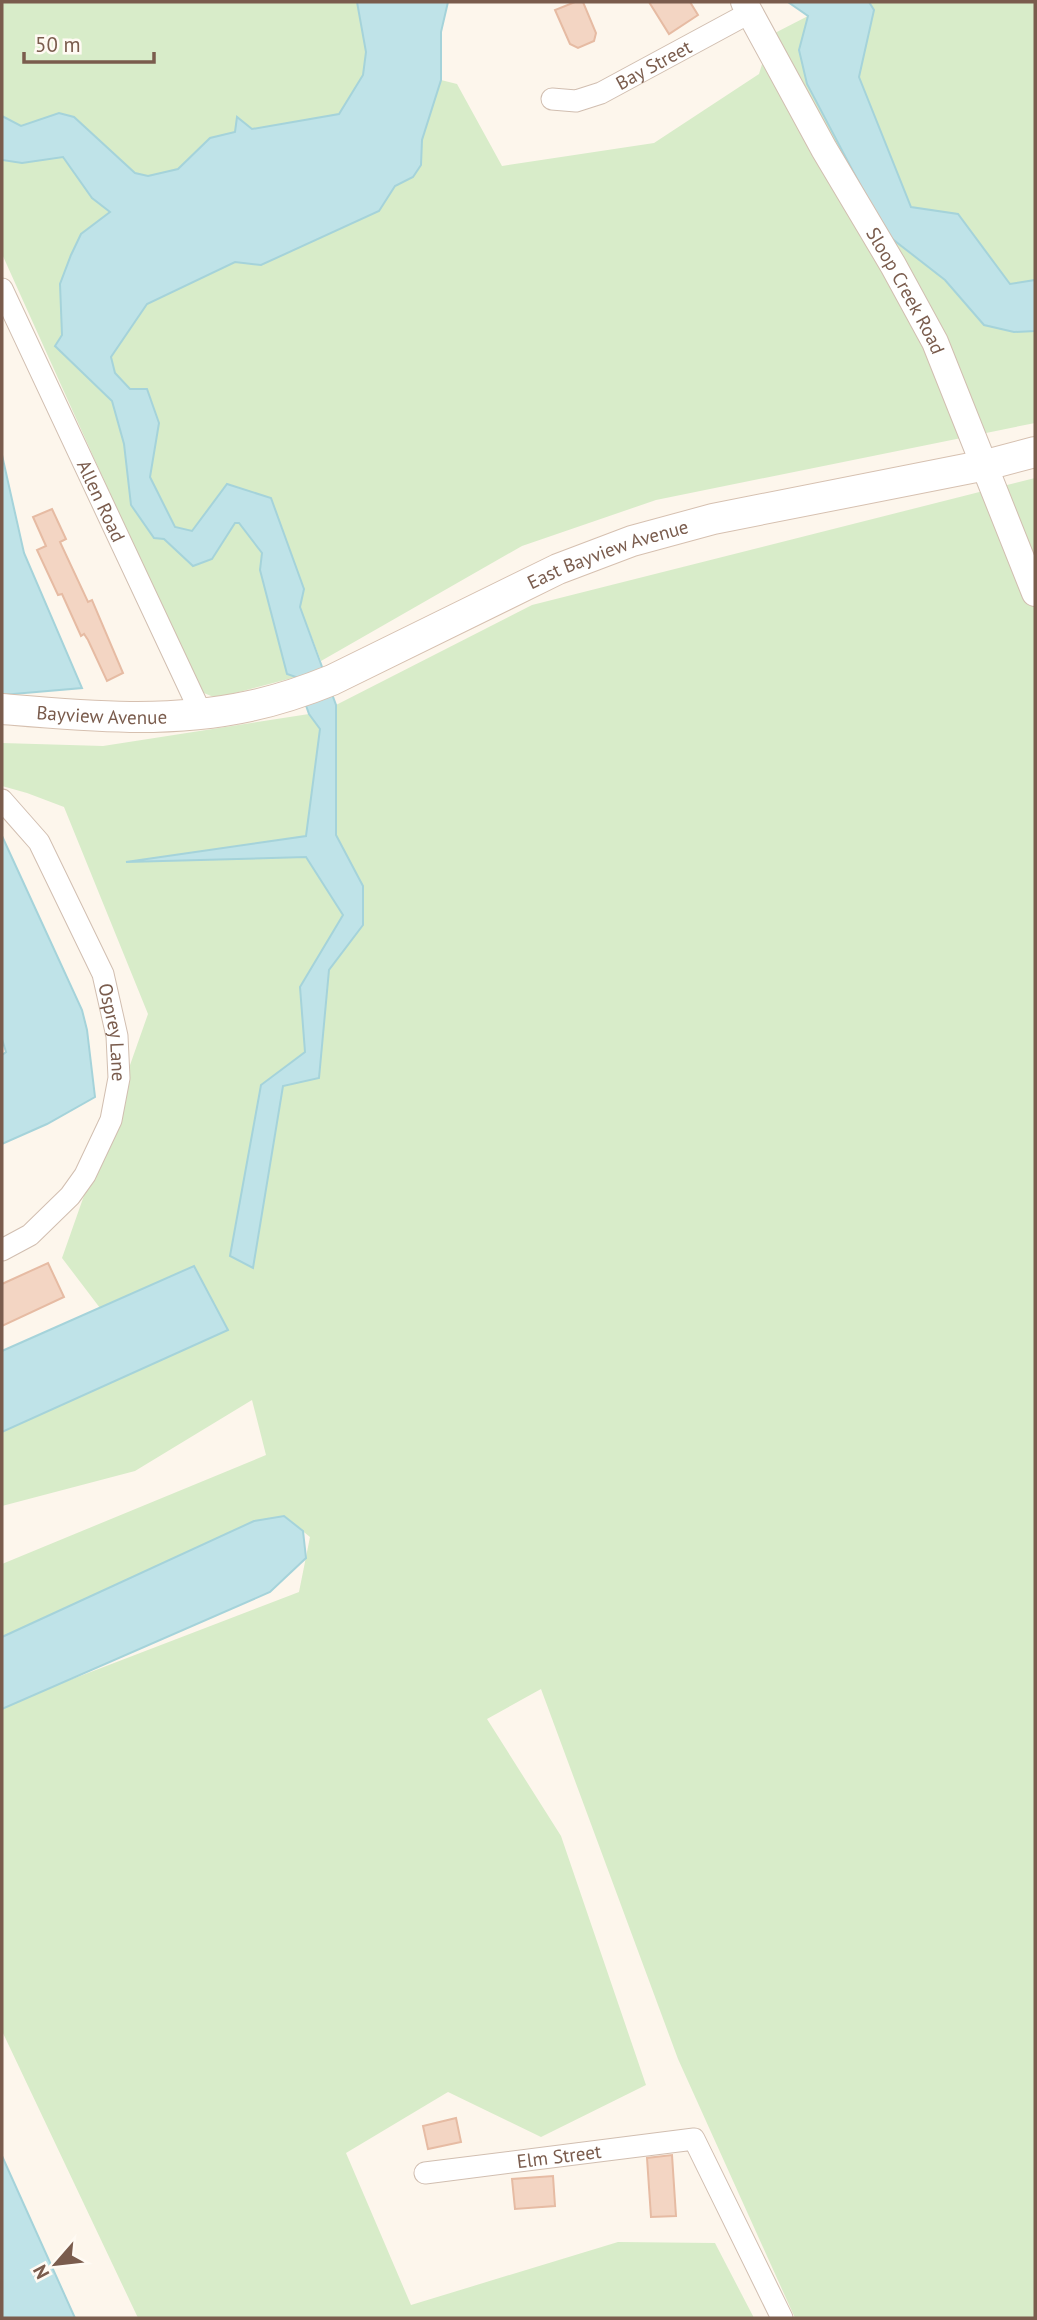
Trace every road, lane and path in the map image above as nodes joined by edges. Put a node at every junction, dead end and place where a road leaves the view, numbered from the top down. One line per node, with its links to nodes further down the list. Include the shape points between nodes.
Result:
1 (748, 7): 2 (street, Bay Street, via 601,93 576,101); 5 (street, Sloop Creek Road, via 935,342)
2 (552, 100)
3 (2, 289): 8 (street, Allen Road)
4 (1035, 452): 5 (main road, East Bayview Avenue)
5 (986, 465): 6 (street, Sloop Creek Road); 8 (main road, East Bayview Avenue, via 713,519 632,541 558,569 300,693 249,707)
6 (1035, 593)
7 (2, 709): 8 (main road, Bayview Avenue, via 123,717)
8 (201, 713)
9 (2, 800): 10 (street, Osprey Lane, via 39,842 103,974 117,1036 119,1078 111,1120 85,1175 30,1236)
10 (2, 1250)
11 (425, 2174): 12 (street, Elm Street, via 694,2139)
12 (782, 2318)

